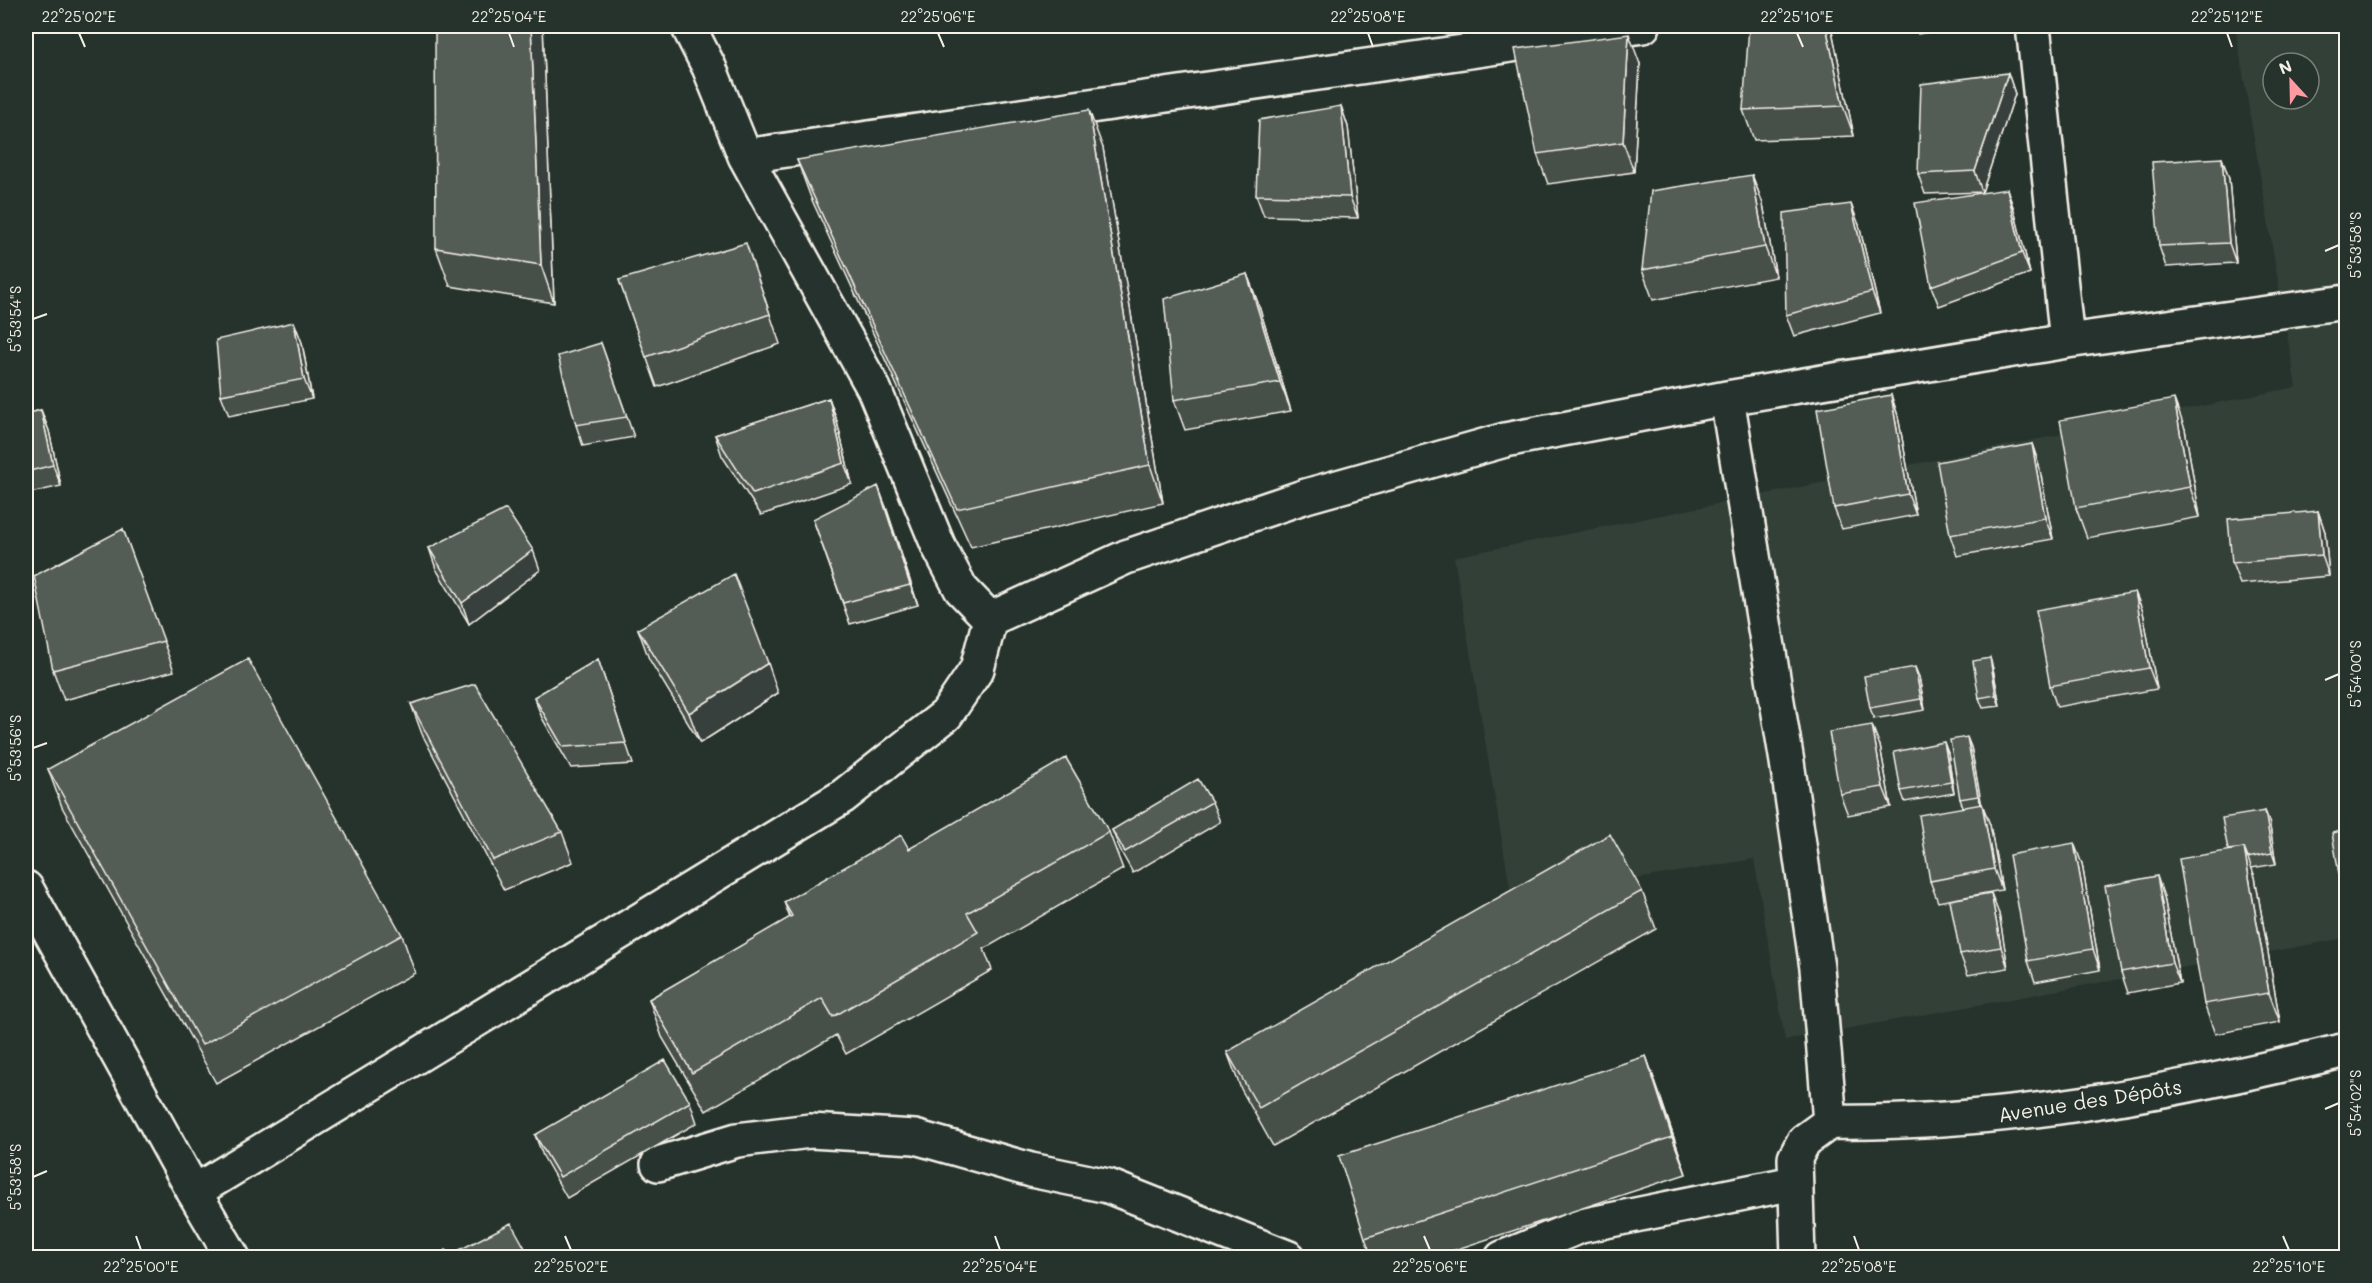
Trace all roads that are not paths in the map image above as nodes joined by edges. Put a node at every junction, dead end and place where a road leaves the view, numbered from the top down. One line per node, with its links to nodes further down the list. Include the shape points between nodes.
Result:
1 (688, 26): 4 (street)
2 (1642, 26): 4 (street)
3 (2034, 26): 6 (street)
4 (745, 156): 8 (street, via 874,389 938,545 961,589)
5 (2346, 302): 6 (street)
6 (2067, 341): 7 (street)
7 (1727, 398): 8 (street, via 1505,440 1306,496 1126,557); 11 (street, via 1817,968)
8 (990, 619): 14 (street, via 977,669 946,715 842,797)
9 (26, 888): 14 (street)
10 (2346, 1050): 11 (street, Avenue des Dépôts, via 2141,1094 1977,1118)
11 (1830, 1122): 13 (street, via 1804,1141 1795,1158)
12 (658, 1164): 16 (street, via 737,1140 810,1131 915,1137 1031,1170 1108,1186)
13 (1794, 1183): 17 (street, via 1581,1226); 18 (street)
14 (194, 1192): 15 (street)
15 (233, 1257)
16 (1289, 1257)
17 (1502, 1257)
18 (1798, 1257)

